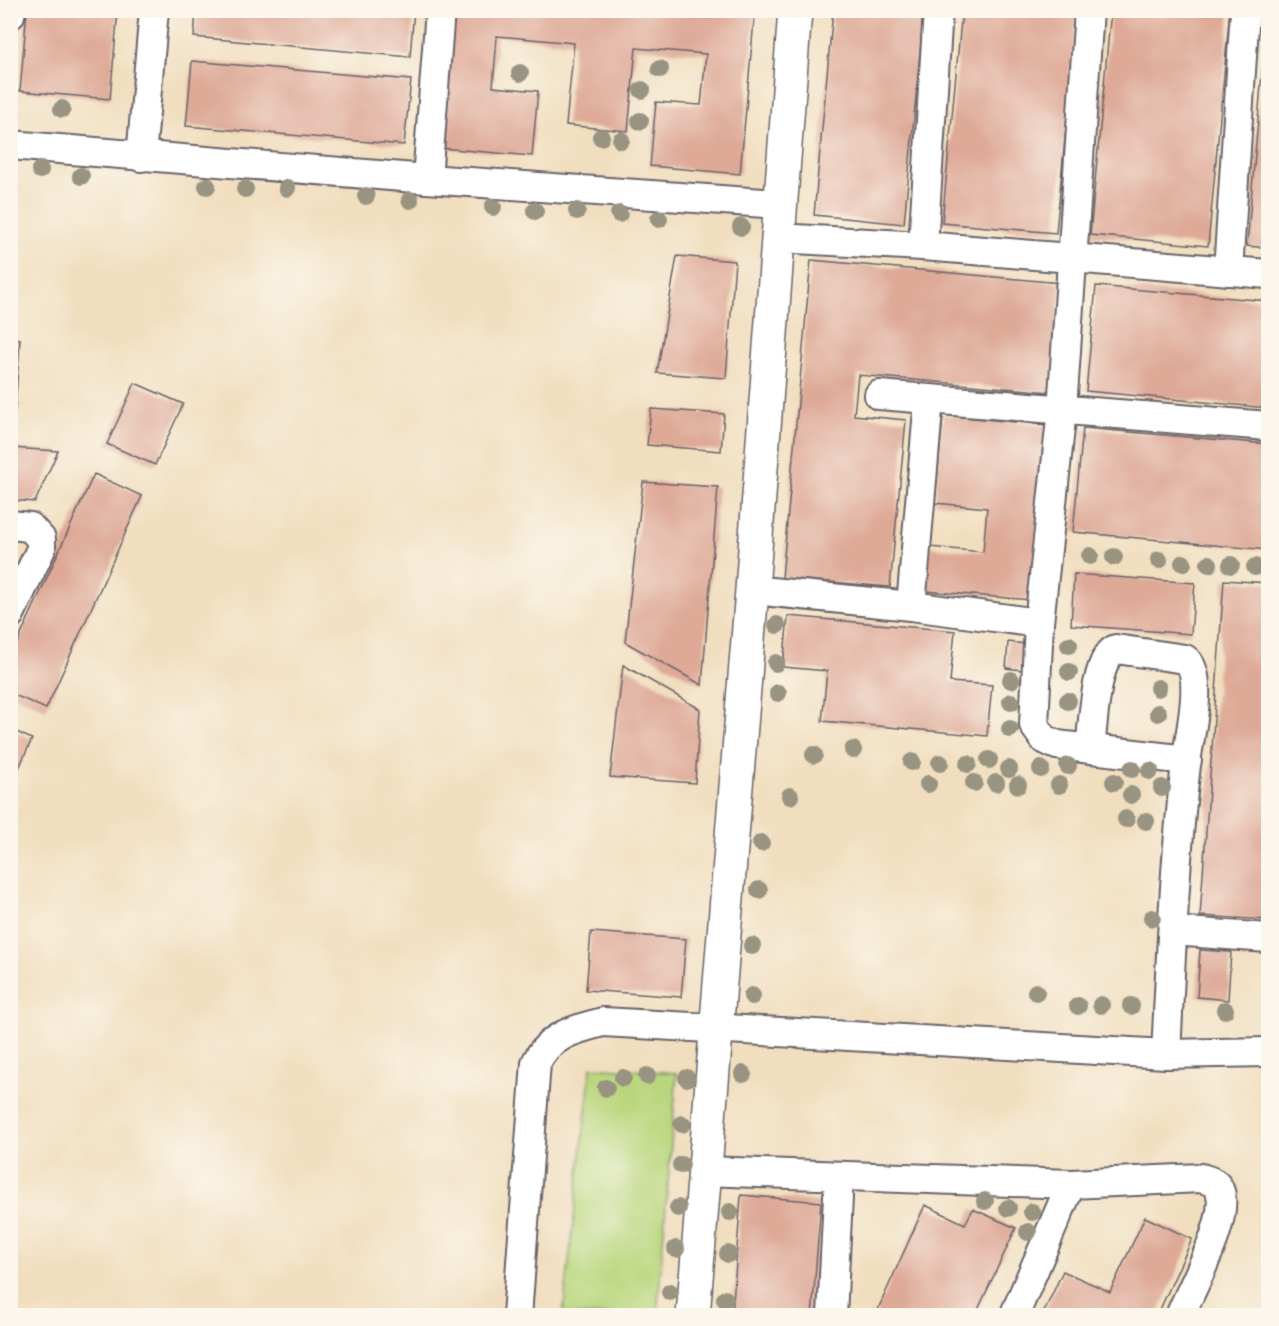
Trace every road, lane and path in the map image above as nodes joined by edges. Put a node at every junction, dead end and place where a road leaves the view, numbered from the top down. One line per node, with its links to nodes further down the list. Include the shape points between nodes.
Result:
1 (154, 10): 8 (street)
2 (440, 10): 9 (street)
3 (795, 10): 10 (street)
4 (938, 10): 12 (street)
5 (1089, 10): 13 (street)
6 (1245, 10): 14 (street)
7 (10, 145): 8 (street)
8 (141, 157): 9 (street)
9 (427, 179): 10 (street)
10 (779, 204): 11 (street)
11 (777, 238): 12 (street); 21 (street)
12 (924, 246): 13 (street)
13 (1071, 259): 14 (street); 18 (street)
14 (1228, 271): 15 (street)
15 (1269, 274)
16 (879, 394): 17 (street)
17 (929, 399): 18 (street); 22 (street)
18 (1062, 410): 19 (street); 24 (street)
19 (1269, 426)
20 (10, 525): 23 (street, via 30,527 41,539 41,549)
21 (752, 590): 22 (street); 29 (street)
22 (911, 606): 24 (street)
23 (10, 614)
24 (1039, 623): 25 (street, via 1034,725 1050,743)
25 (1090, 749): 26 (street); 26 (street, via 1101,669 1107,654 1116,650 1185,659 1193,667 1196,680)
26 (1187, 760): 27 (street)
27 (1173, 931): 28 (street); 31 (street)
28 (1269, 938)
29 (717, 1027): 31 (street); 32 (street); 35 (street, via 603,1022 577,1028 542,1050 537,1063)
30 (1269, 1052): 31 (street)
31 (1166, 1054)
32 (704, 1171): 33 (street); 36 (street)
33 (839, 1177): 34 (street); 37 (street)
34 (1071, 1184): 38 (street); 39 (street, via 1201,1178 1215,1183 1222,1197 1221,1219)
35 (517, 1316)
36 (693, 1316)
37 (832, 1316)
38 (1014, 1316)
39 (1180, 1316)

